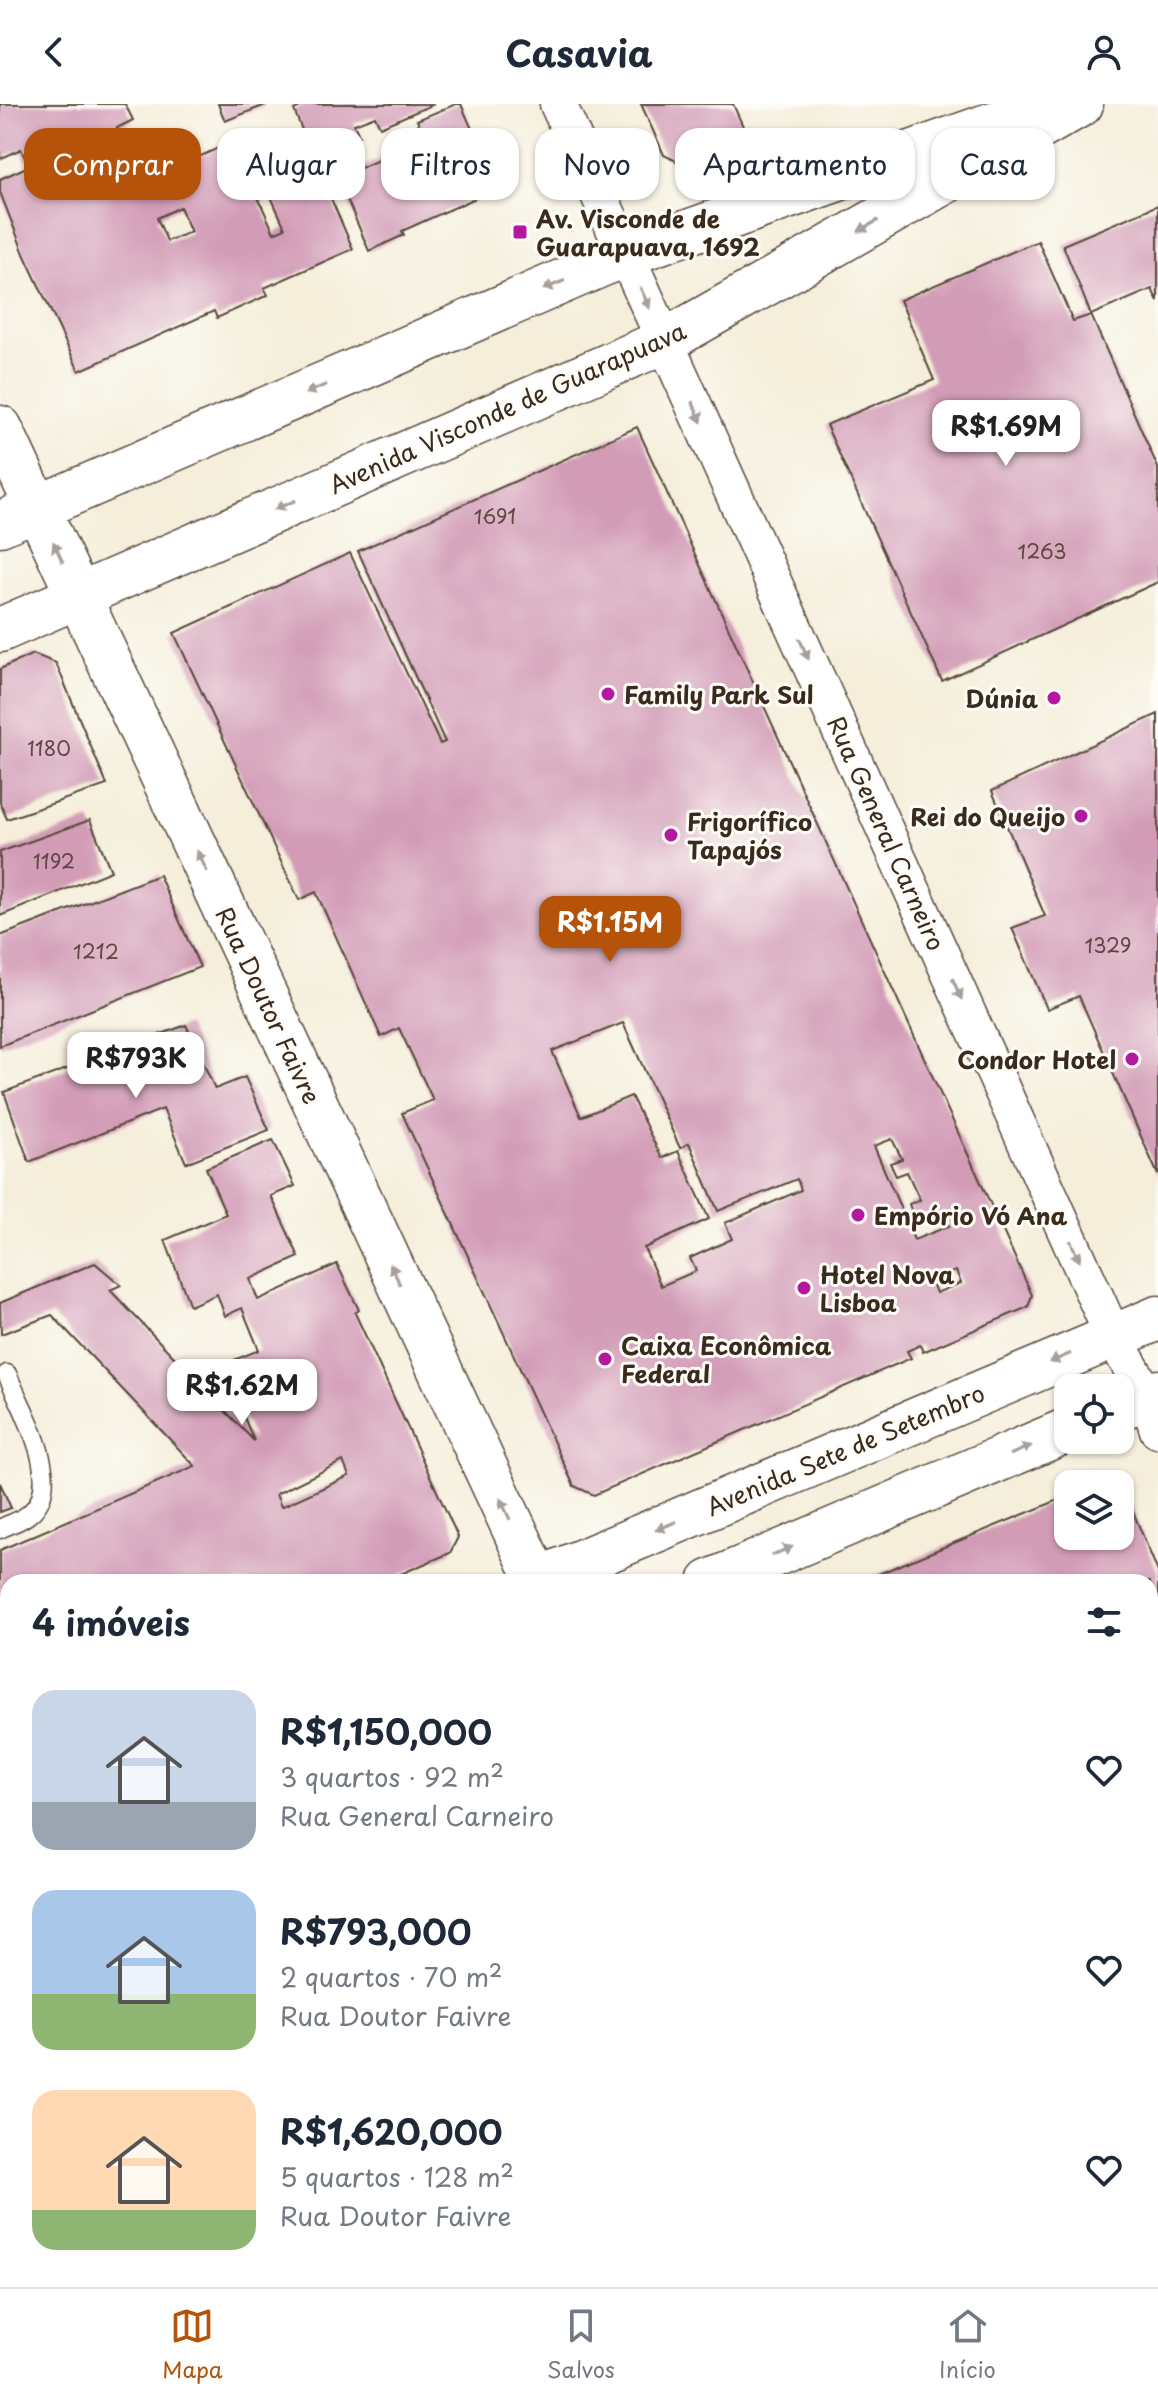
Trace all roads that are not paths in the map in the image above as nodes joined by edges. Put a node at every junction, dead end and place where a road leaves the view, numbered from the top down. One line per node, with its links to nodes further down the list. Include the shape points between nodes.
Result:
1 (558, 104): 4 (street, Rua General Carneiro)
2 (1048, 104): 4 (main road)
3 (1081, 104): 5 (main road, Avenida Visconde de Guarapuava, one-way to 5)
4 (626, 254): 5 (street, Rua General Carneiro, one-way to 5); 7 (main road, one-way to 7)
5 (665, 341): 8 (main road, Avenida Visconde de Guarapuava, one-way to 8); 11 (street, Rua General Carneiro, one-way to 11)
6 (0, 428): 7 (main road, Rua Doutor Faivre)
7 (19, 517): 8 (main road, Rua Doutor Faivre, one-way to 7)
8 (78, 595): 9 (main road, Avenida Visconde de Guarapuava); 16 (main road, Rua Doutor Faivre, one-way to 8)
9 (0, 630)
10 (1158, 1318): 11 (main road, Avenida Sete de Setembro)
11 (1113, 1336): 13 (street, Rua General Carneiro); 17 (main road, Avenida Sete de Setembro, one-way to 17)
12 (7, 1374): 15 (lane, via 42,1458 45,1489 30,1514)
13 (1146, 1406)
14 (1054, 1436): 18 (main road, one-way to 14)
15 (0, 1529)
16 (534, 1574)
17 (553, 1574)
18 (729, 1574)

